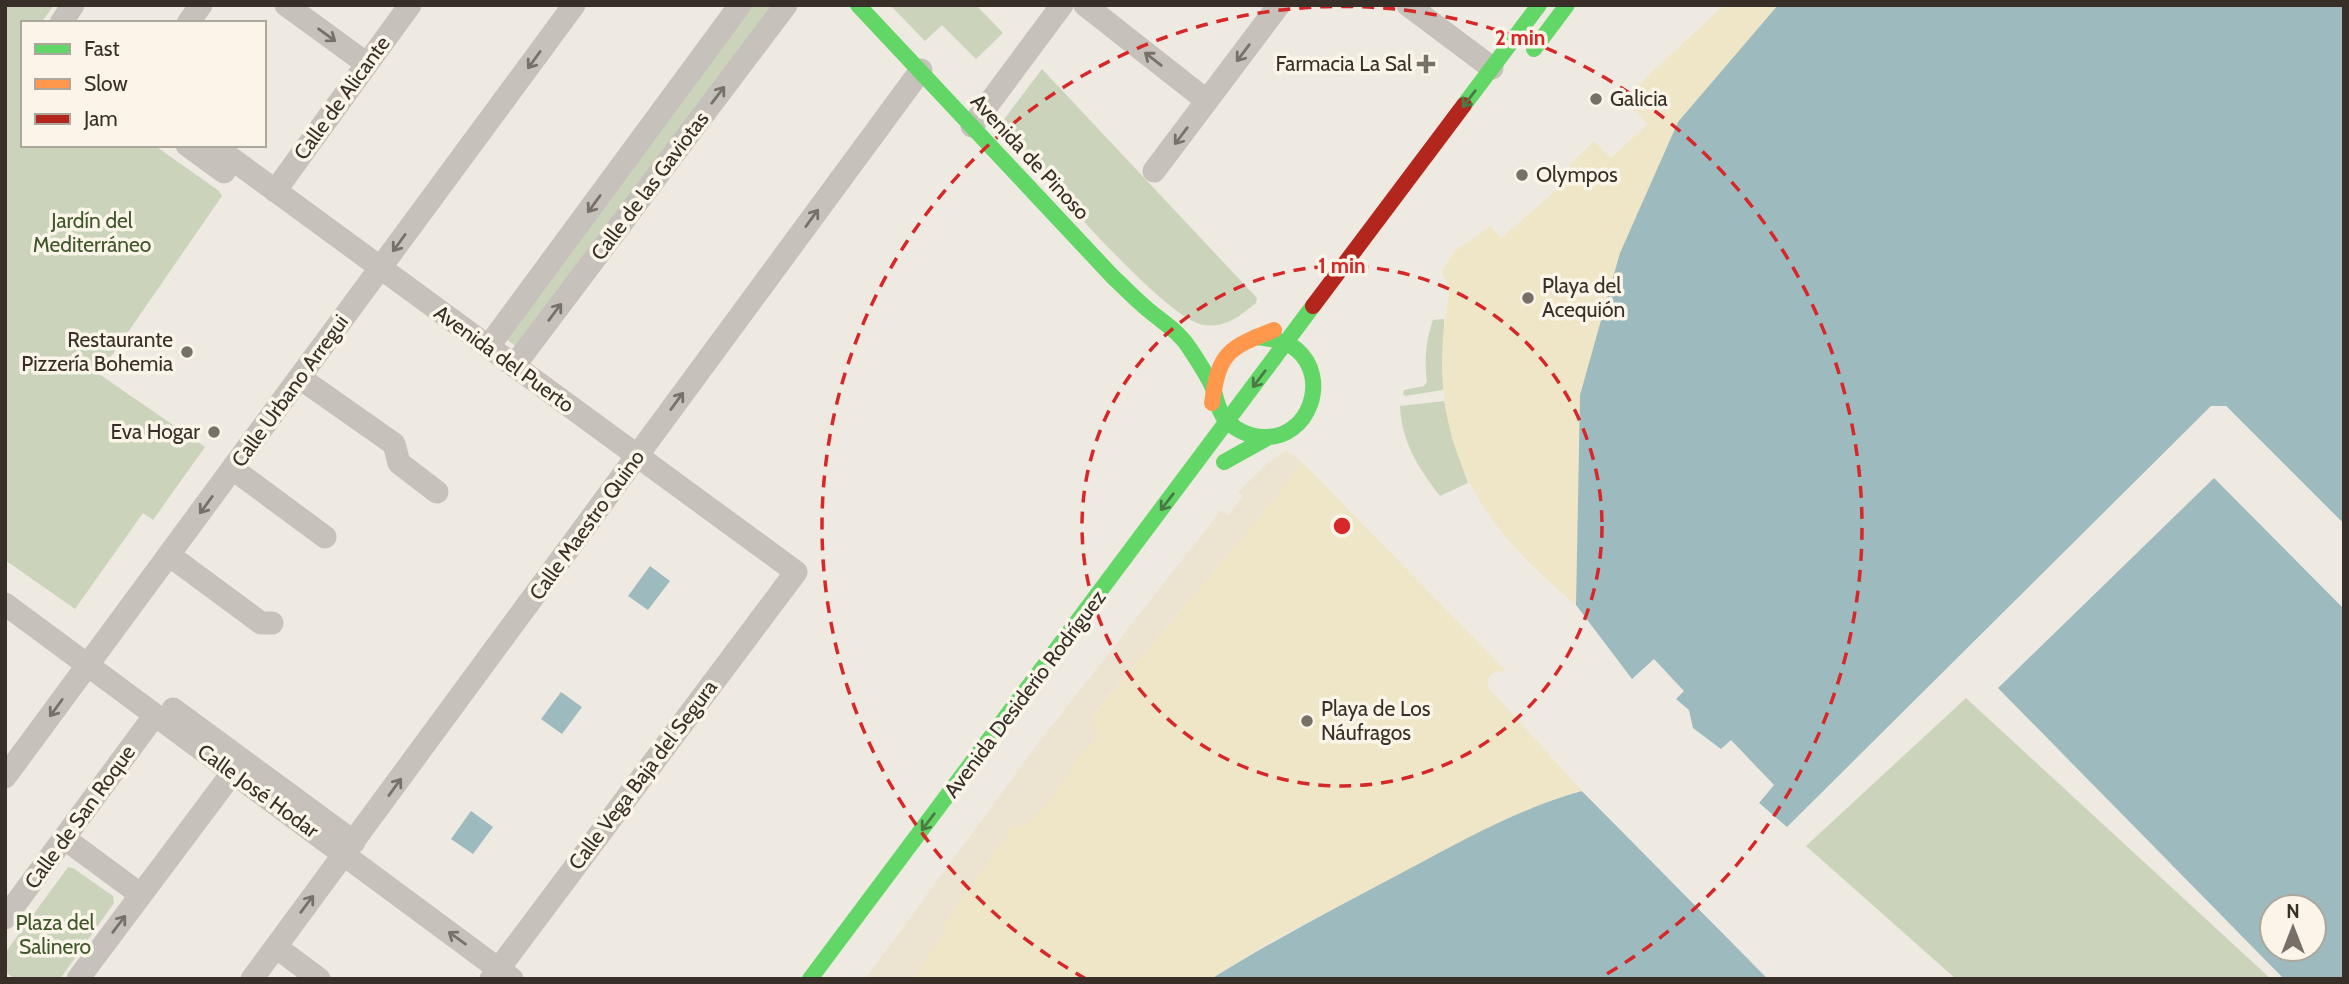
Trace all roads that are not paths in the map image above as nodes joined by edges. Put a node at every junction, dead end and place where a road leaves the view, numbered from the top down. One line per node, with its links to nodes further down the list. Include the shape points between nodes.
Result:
1 (73, 5): 15 (street)
2 (201, 5): 16 (street)
3 (286, 5): 17 (street, one-way to 17)
4 (410, 5): 17 (street, Calle de Alicante)
5 (574, 5): 27 (street, Calle Urbano Arregui, one-way to 27)
6 (740, 5): 34 (street, Calle de las Gaviotas, one-way to 34)
7 (786, 5): 35 (street, Calle de las Gaviotas, one-way to 7)
8 (858, 5): 20 (street, Avenida de Pinoso)
9 (1062, 5): 22 (street)
10 (1085, 5): 21 (street, one-way to 10)
11 (1279, 5): 21 (street, one-way to 21)
12 (1408, 5): 19 (street)
13 (1539, 5): 19 (street, Avenida Desiderio Rodríguez)
14 (1567, 5): 18 (street)
15 (62, 21)
16 (189, 21)
17 (367, 64): 26 (street, Calle de Alicante)
18 (1523, 64)
19 (1492, 68): 28 (street, Avenida Desiderio Rodríguez, one-way to 28)
20 (921, 70): 22 (street, Avenida de Pinoso); 42 (street, Calle Maestro Quino, one-way to 20)
21 (1207, 100): 25 (street, one-way to 25)
22 (972, 127): 29 (street, Avenida de Pinoso, via 1113,276)
23 (190, 147): 27 (street, Avenida del Puerto)
24 (216, 147): 26 (street, Avenida del Puerto)
25 (1154, 170)
26 (275, 191): 27 (street, Avenida del Puerto)
27 (376, 274): 34 (street, Avenida del Puerto); 36 (street, Calle Urbano Arregui); 42 (street, Avenida del Puerto)
28 (1307, 316): 31 (street); 33 (street, Avenida Desiderio Rodríguez)
29 (1177, 332): 30 (street, Avenida de Pinoso); 37 (street, Avenida de Pinoso)
30 (1201, 338)
31 (1251, 338): 32 (street); 33 (street); 37 (street, via 1234,346 1218,365)
32 (1224, 341)
33 (1287, 342): 38 (street, Avenida Desiderio Rodríguez, one-way to 38); 40 (street, via 1304,356 1314,380 1312,403 1300,423)
34 (488, 347): 35 (street, Avenida del Puerto)
35 (514, 366): 42 (street, Avenida del Puerto)
36 (300, 378): 44 (street, Calle Urbano Arregui); 46 (street, via 394,444 399,463)
37 (1213, 390): 38 (street, Avenida de Pinoso); 41 (street)
38 (1227, 422): 39 (street); 41 (street, Avenida Desiderio Rodríguez)
39 (1250, 428): 40 (street); 43 (street)
40 (1269, 437): 43 (street)
41 (1208, 448): 66 (street, Avenida Desiderio Rodríguez, one-way to 66)
42 (632, 462): 49 (street, Avenida del Puerto); 58 (street, Calle Maestro Quino, one-way to 42)
43 (1224, 462): 45 (street)
44 (233, 469): 47 (street); 48 (street, Calle Urbano Arregui, one-way to 48)
45 (1213, 478)
46 (437, 492)
47 (325, 537)
48 (169, 555): 52 (street, via 261,623); 53 (street, Calle Urbano Arregui)
49 (796, 572): 62 (street, Calle Vega Baja del Segura)
50 (5, 586): 53 (street, Calle José Hodar)
51 (9, 615): 53 (street, Calle José Hodar)
52 (272, 623)
53 (92, 659): 54 (street, Calle José Hodar); 56 (street, Calle Urbano Arregui, one-way to 56); 58 (street, Calle José Hodar)
54 (155, 715): 55 (street, Calle José Hodar); 57 (street, Calle de San Roque)
55 (233, 772): 58 (street, Calle José Hodar); 59 (street)
56 (5, 778)
57 (64, 838): 59 (street); 60 (street, Calle de San Roque)
58 (349, 848): 61 (street, Calle Maestro Quino, one-way to 58); 62 (street, Calle José Hodar, one-way to 58)
59 (141, 895): 63 (street, one-way to 59)
60 (5, 918)
61 (276, 947): 64 (street, Calle Maestro Quino); 65 (street)
62 (500, 976)
63 (78, 979)
64 (252, 979)
65 (319, 979)
66 (810, 979)

